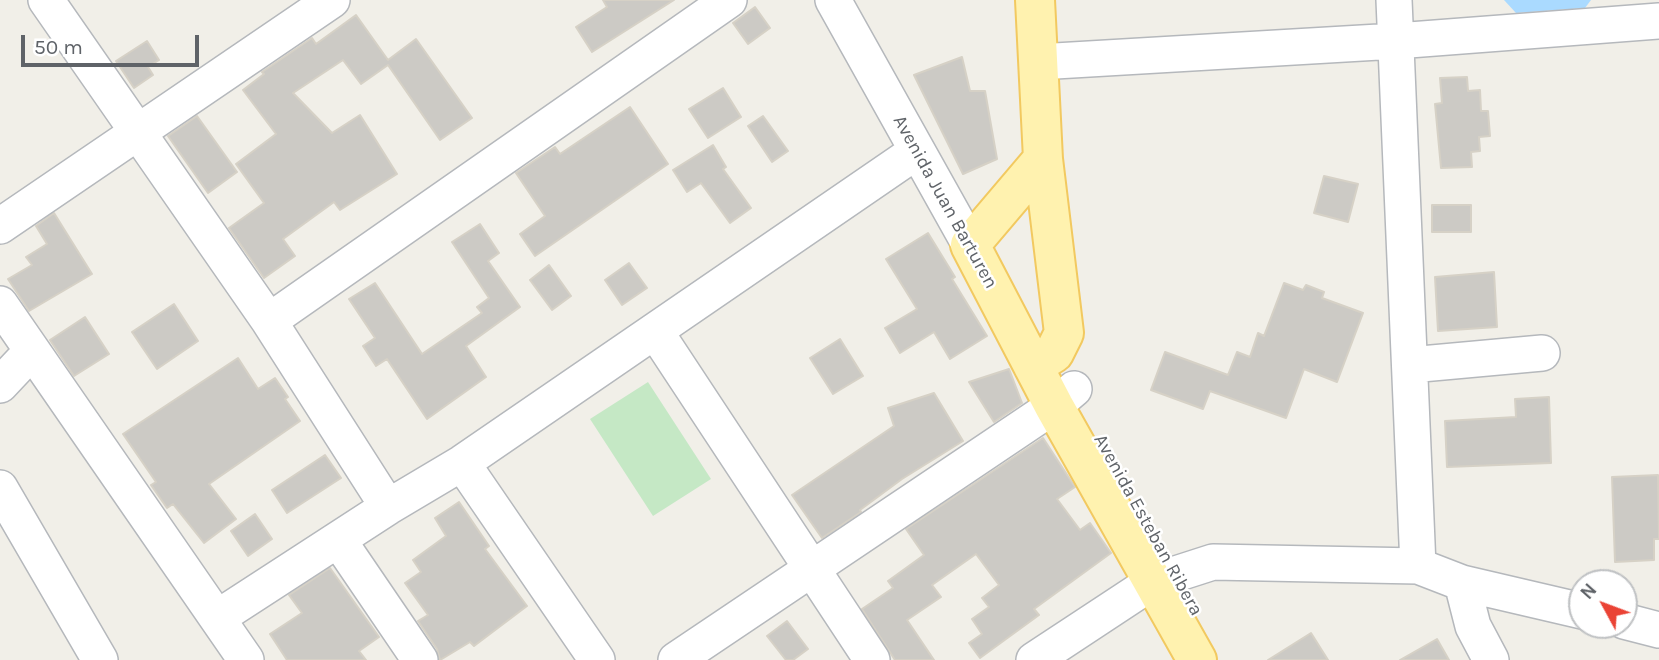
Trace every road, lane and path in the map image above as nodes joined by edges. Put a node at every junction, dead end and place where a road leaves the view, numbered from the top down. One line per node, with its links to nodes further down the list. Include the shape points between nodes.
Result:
1 (46, 0): 11 (street)
2 (332, 0): 11 (street)
3 (729, 0): 17 (street)
4 (833, 0): 12 (street, Avenida Juan Barturen)
5 (857, 0): 15 (street, Avenida Juan Barturen)
6 (1035, 0): 10 (main road)
7 (1394, 0): 9 (street)
8 (1659, 21): 9 (street)
9 (1396, 41): 10 (street); 22 (street)
10 (1038, 62): 13 (main road)
11 (139, 132): 14 (street); 17 (street)
12 (917, 151): 15 (street, Avenida Juan Barturen); 18 (street)
13 (1043, 159): 15 (main road); 21 (main road, via 1065,333)
14 (0, 226)
15 (977, 237): 21 (main road, Avenida Juan Barturen)
16 (0, 304): 19 (street)
17 (269, 321): 27 (street)
18 (655, 331): 25 (street); 30 (street)
19 (32, 351): 23 (street); 34 (street)
20 (1542, 353): 22 (street)
21 (1044, 360): 24 (main road, Avenida Juan Barturen)
22 (1410, 365): 29 (street)
23 (0, 384)
24 (1064, 398): 30 (street); 31 (main road, Avenida Esteban Ribera)
25 (462, 463): 27 (street); 40 (street)
26 (0, 488): 37 (street)
27 (388, 507): 28 (street)
28 (339, 541): 34 (street); 39 (street)
29 (1418, 566): 31 (street, via 1213,562); 32 (street)
30 (811, 567): 41 (street); 42 (street)
31 (1165, 578): 43 (street); 44 (main road, Avenida Esteban Ribera); 45 (main road, Avenida Esteban Ribera)
32 (1462, 583): 33 (street); 46 (street, via 1473,626)
33 (1568, 608)
34 (218, 618): 38 (street)
35 (1638, 625): 36 (street)
36 (1659, 630)
37 (100, 660)
38 (246, 660)
39 (420, 660)
40 (597, 660)
41 (676, 660)
42 (872, 660)
43 (1034, 660)
44 (1197, 660)
45 (1223, 660)
46 (1492, 660)

